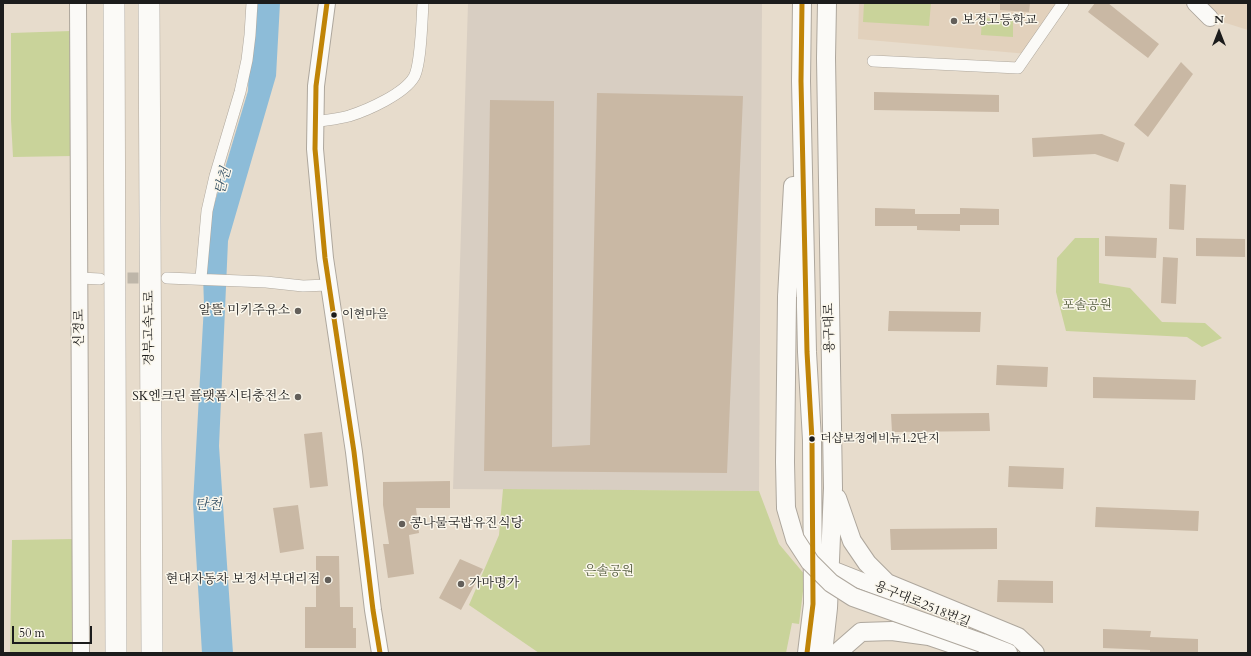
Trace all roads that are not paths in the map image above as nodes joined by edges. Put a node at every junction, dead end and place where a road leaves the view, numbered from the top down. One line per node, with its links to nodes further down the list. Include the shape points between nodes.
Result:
1 (78, 3): 15 (street, 신정로)
2 (114, 3): 28 (highway)
3 (149, 3): 29 (highway, 경부고속도로)
4 (252, 3): 18 (street, via 247,60 207,210)
5 (327, 3): 14 (street, via 316,86)
6 (423, 3): 14 (street, via 415,76 403,89 375,106 348,116)
7 (802, 3): 13 (main road, 용구대로)
8 (827, 3): 21 (main road, 용구대로)
9 (1063, 3): 12 (street, via 1018,68)
10 (1195, 3): 11 (street)
11 (1210, 18)
12 (873, 61)
13 (801, 82): 20 (main road, 용구대로, via 807,352); 26 (main road, bridge, via 792,194 786,357 786,508 795,539 810,562 831,583 853,597)
14 (315, 122): 19 (street, via 315,149)
15 (80, 278): 16 (street); 27 (street, 신정로)
16 (100, 278)
17 (167, 278): 18 (street)
18 (204, 279): 19 (street, via 304,286)
19 (328, 284): 30 (street, via 354,452)
20 (812, 440): 22 (main road, via 824,460 825,518); 23 (main road, 용구대로)
21 (833, 488): 22 (main road, 용구대로); 37 (main road, via 852,541 867,563 887,583 1018,638)
22 (832, 518): 24 (main road, 용구대로)
23 (812, 560): 24 (street, 용구대로2518번길); 25 (main road, 용구대로, via 813,604)
24 (830, 568): 33 (main road, 용구대로); 36 (street, 용구대로2518번길, via 1009,640)
25 (810, 628): 31 (main road, 용구대로); 32 (main road, via 818,622 822,628)
26 (980, 648): 34 (main road, via 930,636 892,631 861,632); 35 (main road)
27 (81, 653)
28 (116, 653)
29 (152, 653)
30 (380, 653)
31 (807, 653)
32 (817, 653)
33 (823, 653)
34 (837, 653)
35 (1008, 653)
36 (1032, 653)
37 (1035, 653)

